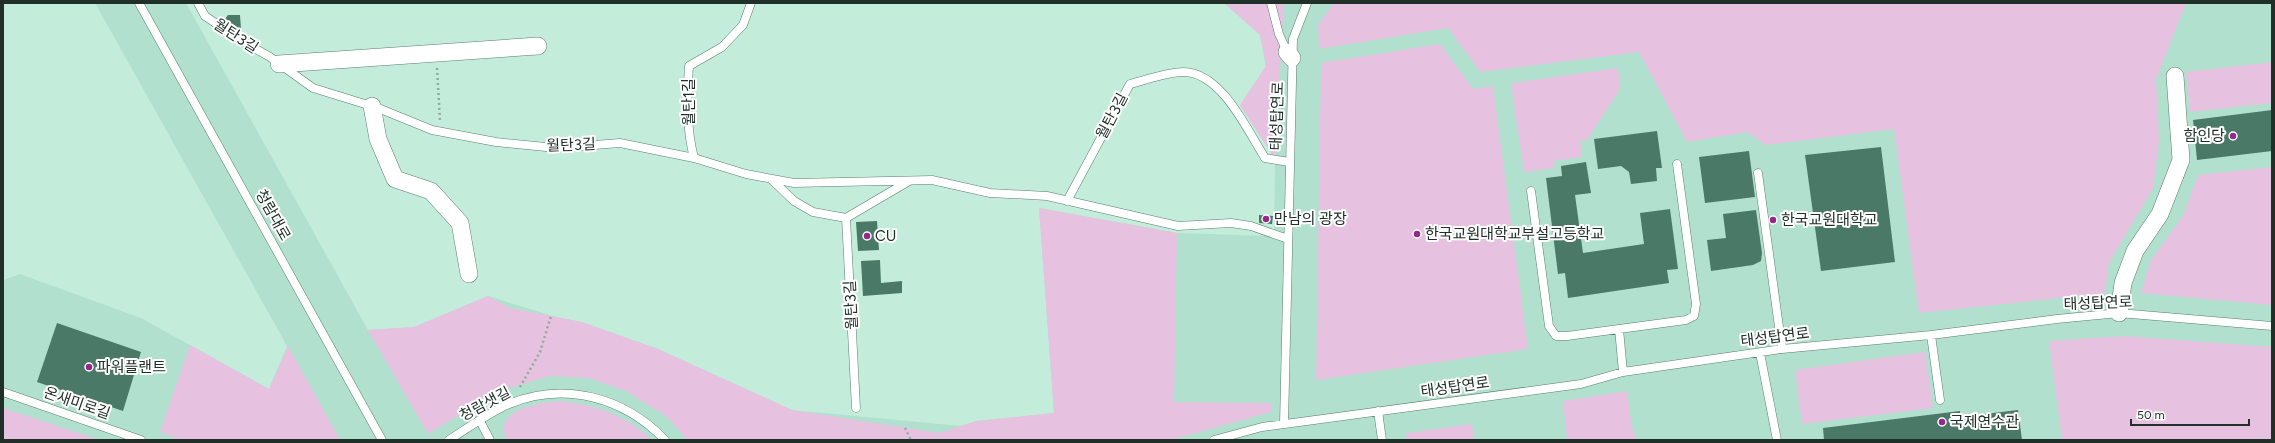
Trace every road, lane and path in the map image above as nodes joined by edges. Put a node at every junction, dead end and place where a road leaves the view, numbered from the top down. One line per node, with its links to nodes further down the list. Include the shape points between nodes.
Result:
1 (139, 3): 41 (lane, 청람대로)
2 (198, 3): 9 (lane, 월탄3길, via 205,16)
3 (751, 3): 13 (lane, 월탄1길, via 743,24 722,47 689,66 689,136)
4 (1271, 3): 8 (lane, via 1278,34)
5 (1307, 3): 8 (lane, 태성탑연로, via 1293,39)
6 (538, 46): 7 (street)
7 (436, 54): 9 (street); 12 (path)
8 (1290, 55): 14 (lane, 태성탑연로)
9 (279, 64): 11 (lane, 월탄3길, via 313,88)
10 (2175, 76): 24 (street, via 2181,160 2160,214 2135,251 2123,283)
11 (372, 106): 12 (lane, 월탄3길, via 432,130); 23 (street, via 378,139 395,179 430,191 460,223)
12 (441, 131): 13 (lane, 월탄3길, via 496,142 556,148 620,143)
13 (694, 158): 17 (lane, 월탄3길)
14 (1290, 162): 20 (lane, 월탄3길, via 1264,158 1228,98 1200,74 1183,72 1130,84); 22 (lane, 태성탑연로)
15 (1677, 164): 27 (lane, via 1696,310 1694,316 1686,320)
16 (1758, 174): 29 (lane)
17 (771, 179): 18 (lane, 월탄3길, via 794,183); 21 (lane, via 794,201 813,212)
18 (910, 180): 20 (lane, 월탄3길, via 932,180 990,192 1047,196); 21 (lane)
19 (1531, 191): 27 (lane, via 1551,332 1561,336)
20 (1067, 201): 22 (lane, 월탄3길, via 1178,226 1231,223 1251,226)
21 (846, 218): 35 (lane, 월탄3길)
22 (1288, 239): 38 (lane, 태성탑연로)
23 (469, 274)
24 (2119, 313): 26 (lane, 태성탑연로); 28 (lane, 태성탑연로)
25 (551, 316): 34 (path, via 535,363)
26 (2272, 326)
27 (1619, 329): 31 (lane)
28 (1931, 334): 29 (lane, 태성탑연로); 33 (lane)
29 (1782, 349): 30 (lane, 태성탑연로)
30 (1760, 353): 31 (lane, 태성탑연로); 48 (lane)
31 (1623, 372): 36 (lane, 태성탑연로, via 1581,384)
32 (3, 392): 40 (lane, 온새미로길)
33 (1940, 400)
34 (508, 404): 37 (lane, 청람샛길); 44 (lane, 청람샛길, via 534,395 576,393 616,405 656,430)
35 (856, 408)
36 (1378, 411): 38 (lane, 태성탑연로); 47 (lane)
37 (480, 421): 42 (lane, 청람샛길); 43 (lane)
38 (1284, 424): 46 (lane, 태성탑연로)
39 (905, 428): 45 (path)
40 (141, 440)
41 (382, 440)
42 (449, 440)
43 (490, 440)
44 (665, 440)
45 (911, 440)
46 (1214, 440)
47 (1382, 440)
48 (1777, 440)

